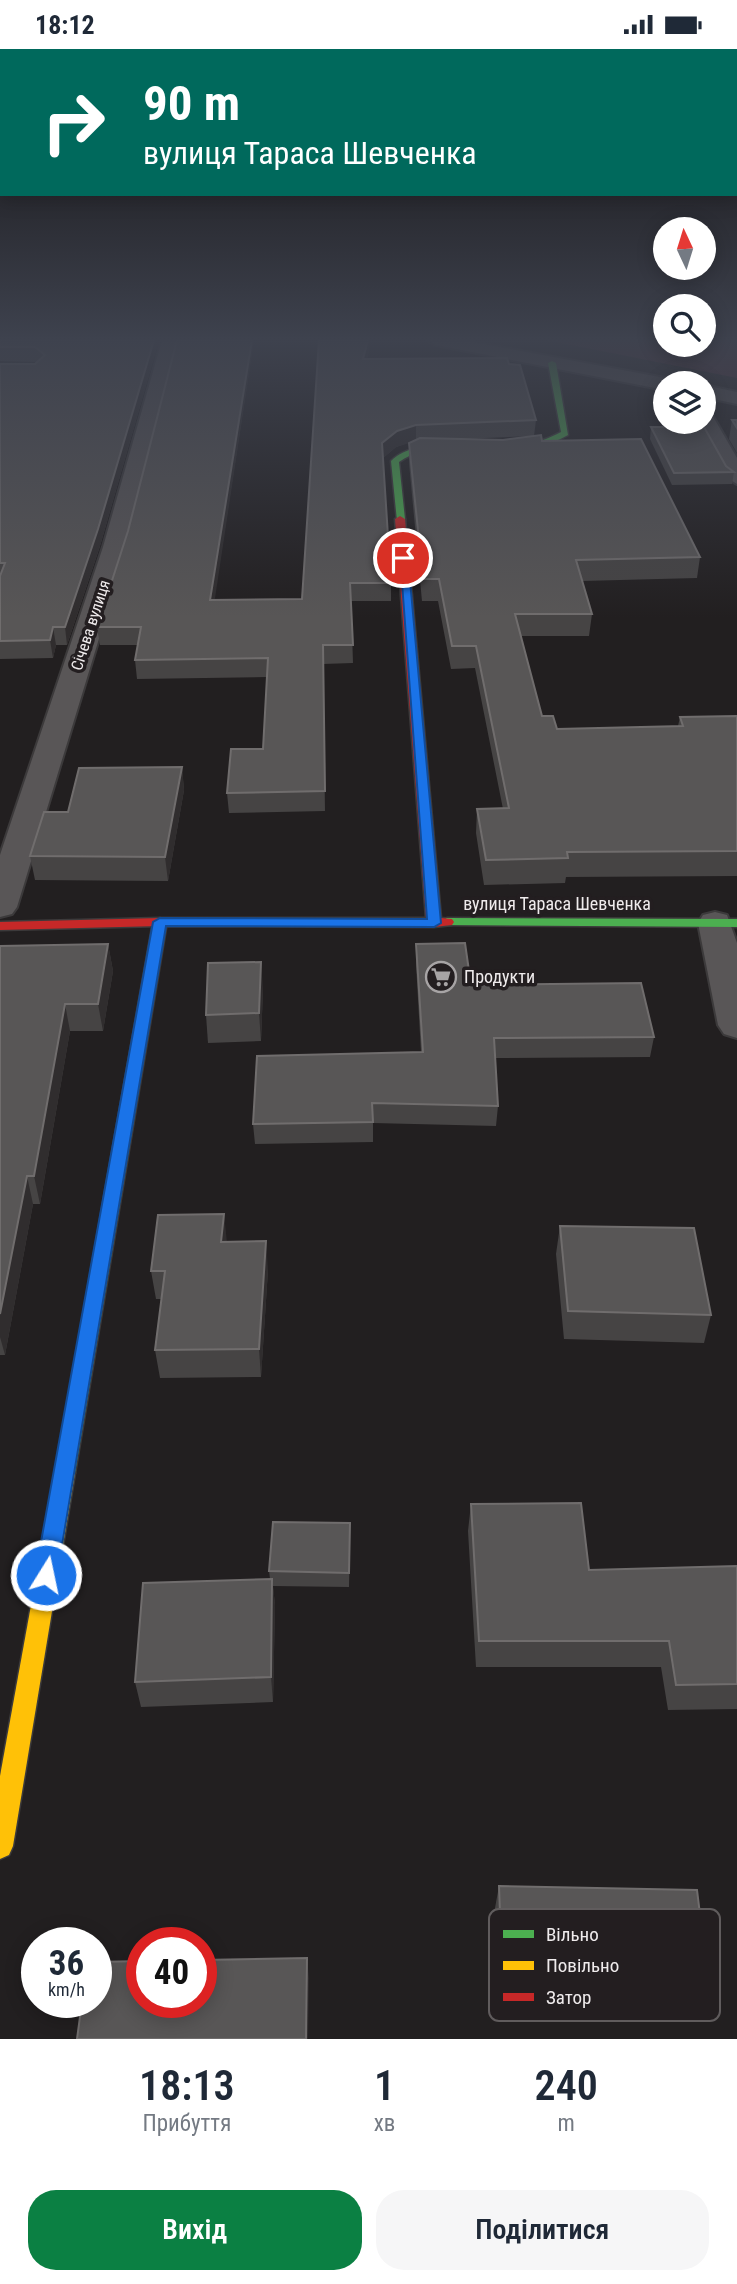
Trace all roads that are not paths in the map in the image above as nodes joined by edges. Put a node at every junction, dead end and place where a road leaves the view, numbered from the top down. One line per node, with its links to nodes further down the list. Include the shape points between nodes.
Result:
1 (146, 433): 5 (street, Січева вулиця, via 115,547)
2 (565, 433): 7 (street, via 555,442 533,447 418,449 400,454 395,461)
3 (713, 434): 4 (street)
4 (737, 477)
5 (0, 908)
6 (160, 922): 7 (street, вулиця Тараса Шевченка); 9 (street, вулиця Тараса Шевченка); 11 (street)
7 (434, 923): 8 (street, вулиця Тараса Шевченка)
8 (726, 923): 10 (street)
9 (0, 926)
10 (737, 1025)
11 (0, 1846)

